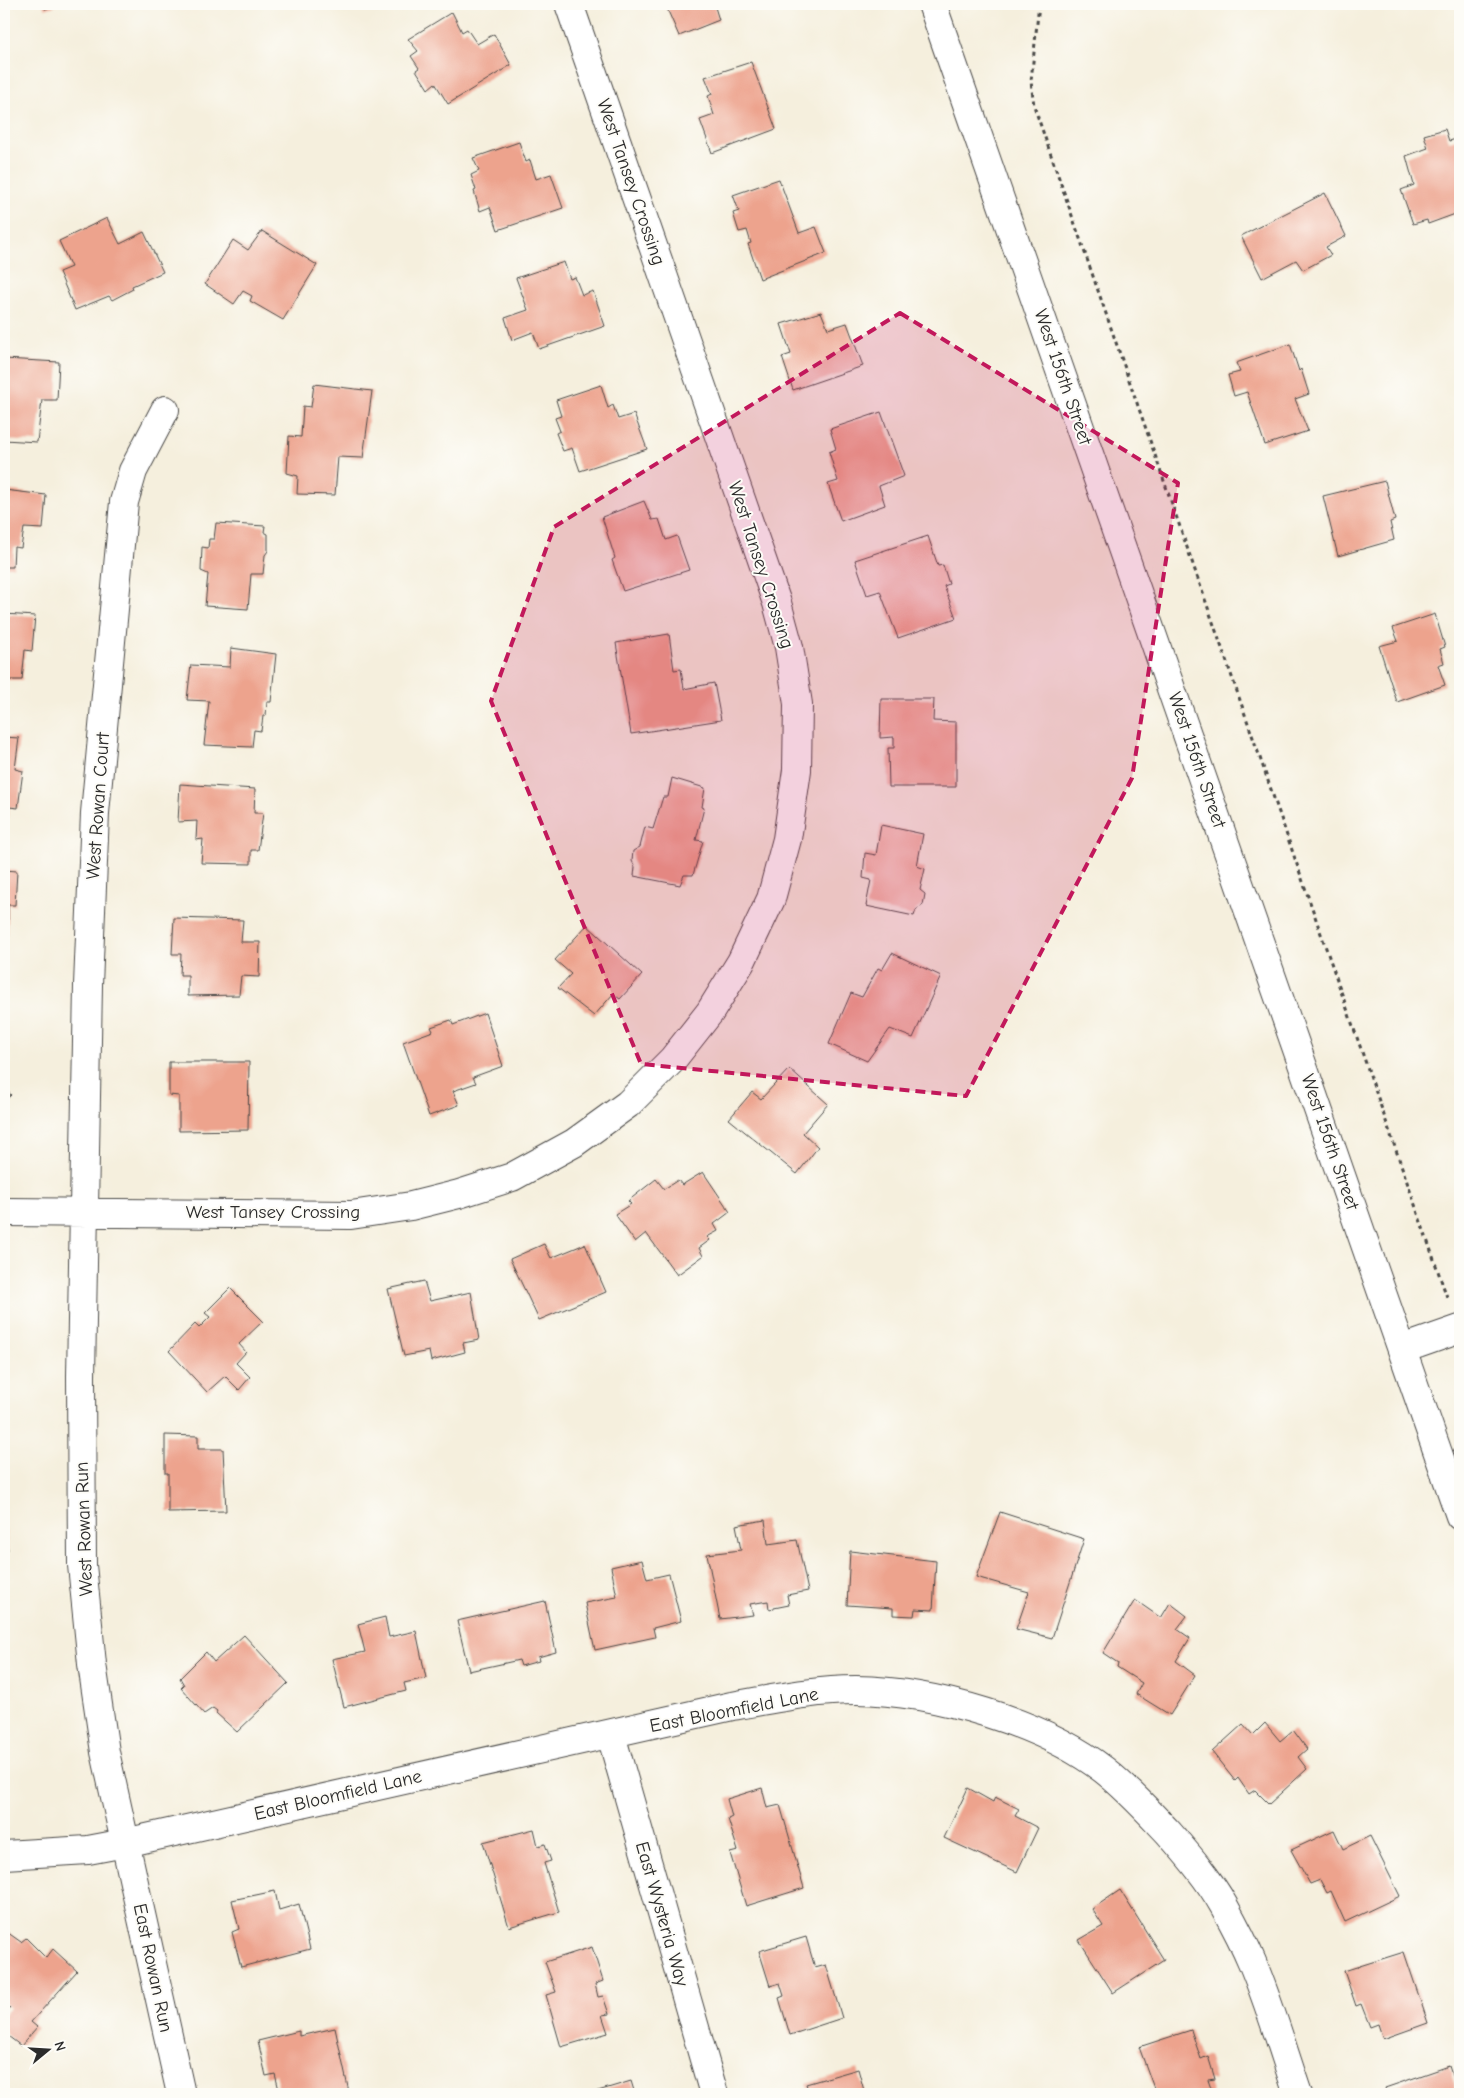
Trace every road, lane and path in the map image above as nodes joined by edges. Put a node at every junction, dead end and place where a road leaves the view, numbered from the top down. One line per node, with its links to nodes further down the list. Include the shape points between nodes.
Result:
1 (570, 4): 6 (street, West Tansey Crossing, via 777,603 789,647 798,704 797,770 787,839 771,899 741,962 710,1012 673,1059 628,1104 574,1143 512,1177 411,1206 351,1215)
2 (932, 4): 8 (street, West 156th Street)
3 (1038, 4): 7 (path, via 1031,81 1034,106)
4 (165, 410): 6 (street, West Rowan Court, via 133,471 124,502 95,813 88,985)
5 (4, 1212): 6 (street, West Tansey Crossing)
6 (85, 1212): 11 (street, West Rowan Run, via 81,1376 82,1565 105,1752)
7 (1459, 1330): 8 (street)
8 (1403, 1349): 9 (street, West 156th Street)
9 (1460, 1516)
10 (611, 1735): 11 (street, East Bloomfield Lane); 14 (street, East Wysteria Way); 15 (street, East Bloomfield Lane, via 732,1706 808,1692 855,1690 894,1692 943,1701 997,1716 1056,1740 1103,1770 1149,1812 1193,1860 1223,1904 1252,1962)
11 (125, 1843): 12 (street, East Bloomfield Lane, via 88,1850); 13 (street, East Rowan Run)
12 (4, 1855)
13 (181, 2094)
14 (714, 2094)
15 (1298, 2094)

